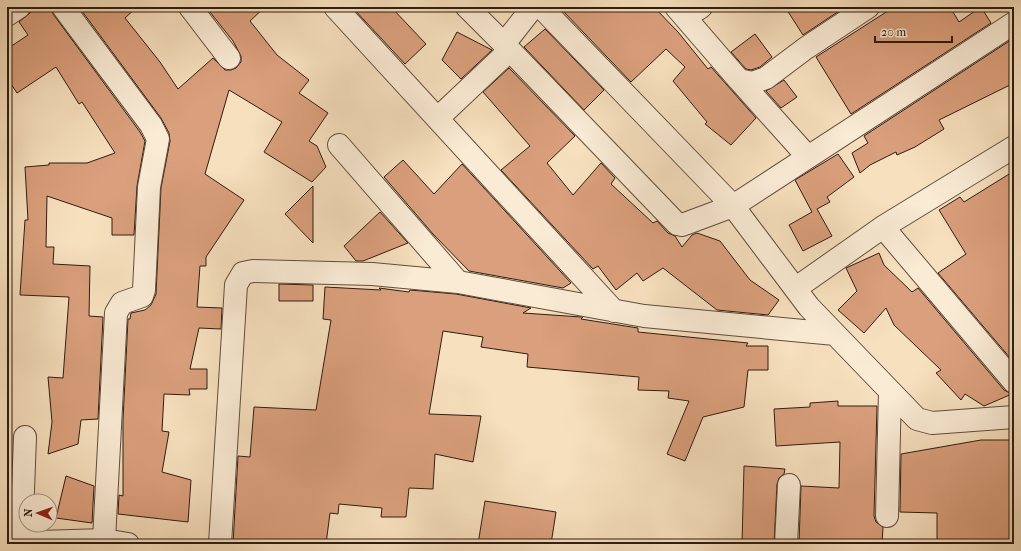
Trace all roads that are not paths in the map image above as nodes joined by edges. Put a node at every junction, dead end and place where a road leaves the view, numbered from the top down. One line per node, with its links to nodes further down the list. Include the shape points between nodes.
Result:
1 (19, 7): 10 (street)
2 (63, 7): 31 (street, via 158,138 149,187 144,290 142,296 122,303 116,314)
3 (190, 7): 13 (street)
4 (335, 7): 15 (street)
5 (467, 7): 12 (street)
6 (533, 7): 12 (street)
7 (541, 7): 19 (street)
8 (868, 7): 14 (street, via 766,78 752,83)
9 (688, 10): 14 (street)
10 (7, 15)
11 (1014, 23): 18 (street)
12 (507, 47): 15 (street); 19 (street, via 677,224 682,225)
13 (229, 58)
14 (739, 80): 18 (street)
15 (438, 118): 23 (street)
16 (339, 145): 21 (street)
17 (1014, 147): 20 (street)
18 (808, 157): 19 (street)
19 (734, 206): 22 (street)
20 (883, 227): 22 (street); 25 (street)
21 (458, 282): 23 (street); 34 (street, via 372,274 253,271 243,273 236,285)
22 (796, 288): 24 (street, via 809,307)
23 (614, 311): 24 (street)
24 (835, 334): 26 (street)
25 (1014, 382)
26 (890, 391): 27 (street, via 917,420 932,423); 30 (street)
27 (1014, 417)
28 (25, 437): 32 (street)
29 (790, 485): 35 (street)
30 (887, 516)
31 (104, 540): 32 (street); 33 (street)
32 (16, 543)
33 (128, 544)
34 (220, 544)
35 (786, 544)

